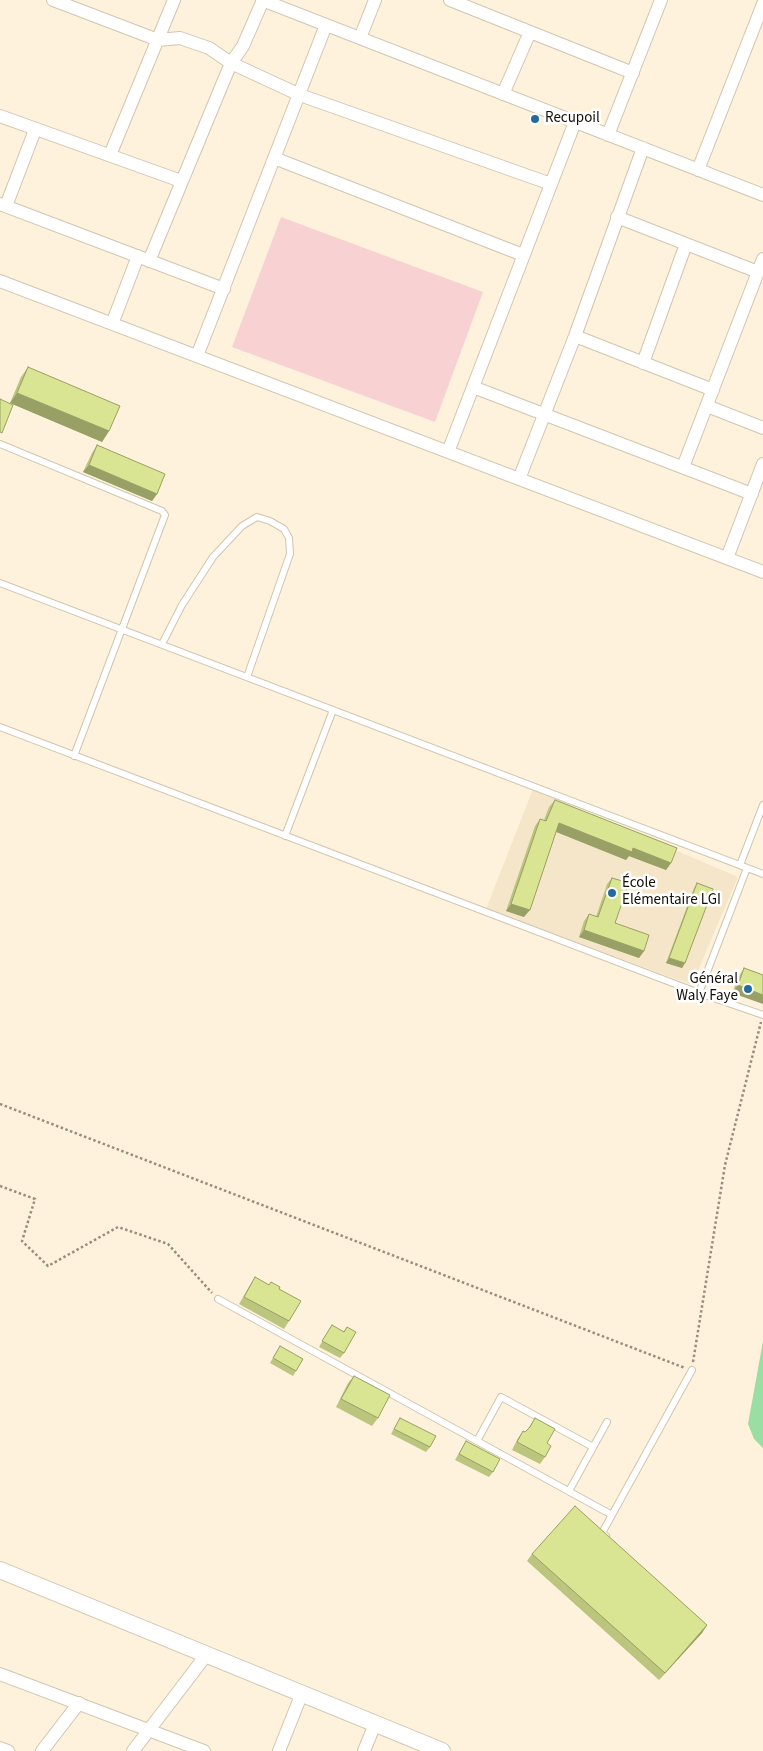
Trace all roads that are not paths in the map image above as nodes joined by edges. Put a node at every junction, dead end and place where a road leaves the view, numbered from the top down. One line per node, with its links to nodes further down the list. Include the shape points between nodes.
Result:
1 (53, 0): 12 (street)
2 (174, 0): 12 (street)
3 (262, 0): 9 (street); 13 (street, via 243,46)
4 (375, 0): 11 (street)
5 (450, 0): 8 (street)
6 (660, 0): 14 (street)
7 (763, 4): 24 (street)
8 (482, 6): 10 (street)
9 (326, 25): 11 (street); 15 (street)
10 (530, 32): 14 (street); 16 (street)
11 (360, 38): 16 (street)
12 (158, 40): 13 (street, via 180,38 209,48); 22 (street)
13 (231, 63): 15 (street); 25 (street)
14 (634, 73): 20 (street)
15 (300, 94): 23 (street); 26 (street)
16 (503, 94): 18 (street)
17 (0, 116): 19 (street)
18 (575, 122): 20 (street); 26 (street)
19 (35, 130): 22 (street); 28 (street)
20 (608, 135): 21 (street)
21 (643, 148): 24 (street); 29 (street)
22 (110, 155): 25 (street)
23 (274, 158): 31 (street); 36 (street)
24 (698, 170): 27 (street)
25 (181, 181): 32 (street)
26 (551, 184): 31 (street)
27 (763, 195)
28 (3, 205): 32 (street)
29 (617, 217): 30 (street); 38 (street)
30 (686, 244): 34 (street); 40 (street)
31 (523, 255): 41 (street)
32 (144, 258): 36 (street); 37 (street)
33 (763, 259): 34 (street)
34 (758, 272): 42 (street)
35 (0, 281): 37 (street)
36 (224, 289): 39 (street)
37 (112, 324): 39 (street)
38 (575, 336): 40 (street); 44 (street)
39 (197, 356): 47 (street)
40 (643, 362): 42 (street)
41 (474, 387): 44 (street); 47 (street)
42 (713, 390): 43 (street)
43 (707, 406): 45 (street); 49 (street)
44 (544, 414): 49 (street); 50 (street)
45 (763, 428)
46 (0, 444): 55 (lane, via 166,515)
47 (448, 452): 50 (street)
48 (763, 464): 51 (street)
49 (683, 468): 51 (street)
50 (519, 479): 52 (street)
51 (757, 488): 52 (street)
52 (727, 558): 53 (street)
53 (763, 572)
54 (0, 583): 55 (lane)
55 (121, 629): 56 (lane); 60 (lane)
56 (162, 644): 57 (lane); 57 (lane, via 213,557 242,526 257,517 270,521 284,529 289,538 290,554)
57 (247, 677): 58 (lane)
58 (334, 710): 62 (lane); 63 (lane)
59 (0, 727): 60 (lane)
60 (74, 756): 62 (lane)
61 (763, 805): 63 (lane)
62 (286, 836): 65 (lane)
63 (743, 866): 64 (lane); 65 (lane)
64 (763, 874)
65 (699, 993): 66 (lane)
66 (763, 1015)
67 (218, 1299): 70 (lane)
68 (692, 1370): 73 (lane)
69 (607, 1422): 71 (lane)
70 (477, 1441): 71 (lane, via 501,1397); 72 (lane)
71 (593, 1447): 72 (lane)
72 (569, 1491): 73 (lane)
73 (612, 1515): 74 (lane, via 602,1533)
74 (610, 1540)
75 (0, 1570): 76 (street)
76 (207, 1654): 78 (street); 81 (street)
77 (0, 1674): 79 (street)
78 (302, 1693): 80 (street); 87 (street)
79 (80, 1703): 81 (street); 84 (street)
80 (375, 1724): 88 (street); 89 (street)
81 (150, 1729): 85 (street); 86 (street)
82 (0, 1748): 83 (street)
83 (8, 1751)
84 (42, 1751)
85 (133, 1751)
86 (204, 1751)
87 (279, 1751)
88 (364, 1751)
89 (442, 1751)

